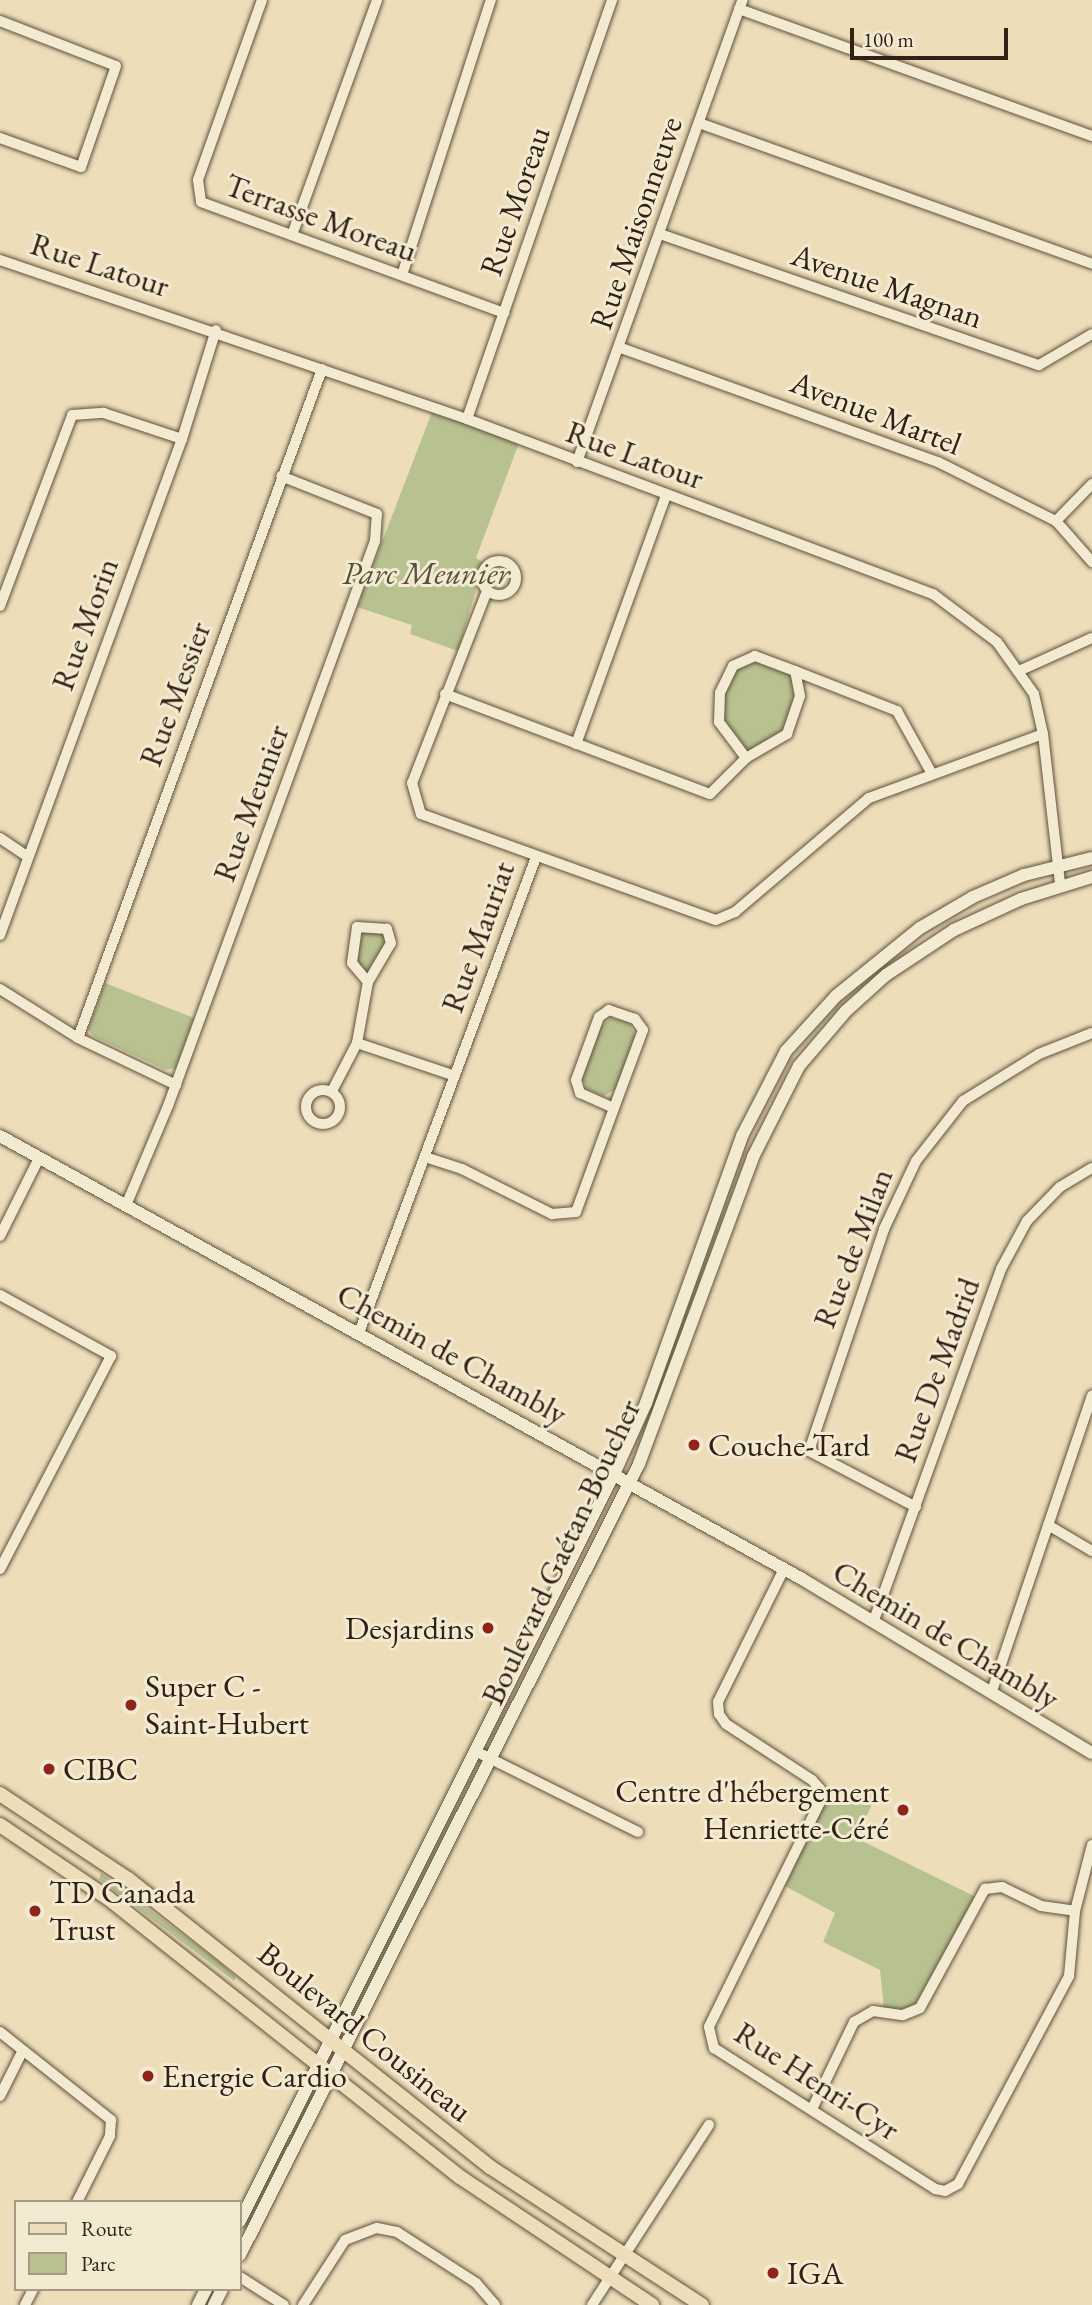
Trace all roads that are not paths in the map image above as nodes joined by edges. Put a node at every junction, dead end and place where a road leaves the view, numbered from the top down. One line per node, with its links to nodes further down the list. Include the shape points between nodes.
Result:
1 (261, 0): 11 (street, Terrasse Moreau, via 198,180 201,202)
2 (377, 0): 11 (street)
3 (491, 0): 14 (street)
4 (612, 0): 15 (street, Rue Moreau)
5 (740, 5): 7 (street, Rue Maisonneuve); 8 (street)
6 (0, 21): 9 (street, via 116,66 81,167)
7 (699, 123): 10 (street, Rue Maisonneuve); 13 (street)
8 (1092, 136)
9 (0, 138)
10 (660, 234): 17 (street, Avenue Magnan, via 1039,365); 18 (street, Rue Maisonneuve)
11 (292, 235): 14 (street, Terrasse Moreau)
12 (0, 260): 16 (street, Rue Latour)
13 (1092, 264)
14 (402, 275): 15 (street, Terrasse Moreau)
15 (504, 313): 20 (street, Rue Moreau)
16 (216, 330): 19 (street, Rue Latour); 21 (street, Rue Morin)
17 (1092, 334)
18 (621, 348): 22 (street, Rue Maisonneuve); 26 (street, Avenue Martel, via 938,462)
19 (322, 369): 20 (street, Rue Latour); 23 (street, Rue Messier)
20 (467, 419): 22 (street, Rue Latour)
21 (182, 439): 29 (street, via 104,413 72,415); 39 (street, Rue Morin)
22 (577, 462): 25 (street, Rue Latour)
23 (281, 476): 49 (street, Rue Messier); 52 (street, Rue Meunier, via 376,514 374,541)
24 (1092, 484): 26 (street)
25 (666, 495): 31 (street, Rue Latour, via 933,594 967,615); 35 (street)
26 (1056, 521): 27 (street, Avenue Martel)
27 (1092, 562)
28 (487, 591): 33 (street, Rue Mauriat)
29 (0, 606)
30 (1092, 638): 31 (street)
31 (1021, 670): 34 (street, Rue Latour, via 1034,694)
32 (795, 671): 36 (street, via 800,696 787,734); 36 (street, via 755,656 733,666 720,693 719,722); 37 (street, via 897,711)
33 (445, 694): 35 (street); 40 (street, Rue Mauriat, via 412,783 421,814)
34 (1043, 734): 37 (street); 42 (street, Rue Latour)
35 (576, 744): 36 (street, via 710,794)
36 (746, 758)
37 (932, 774): 40 (street, via 869,798 735,912 716,920)
38 (0, 838): 39 (street)
39 (27, 856): 45 (street, Rue Morin)
40 (536, 857): 51 (street, Rue Mauriat)
41 (1092, 858): 42 (street, Boulevard Gaétan-Boucher)
42 (1058, 863): 44 (street, Rue Latour); 64 (street, Boulevard Gaétan-Boucher, via 973,897 920,928 836,996 786,1051 736,1148 646,1403)
43 (1092, 877): 44 (street, Boulevard Gaétan-Boucher)
44 (1060, 884): 65 (street, Boulevard Gaétan-Boucher, via 954,930 886,975 846,1011 799,1066 753,1157)
45 (0, 935)
46 (368, 982): 46 (street, via 391,943 387,929 358,926 352,963); 50 (street)
47 (0, 989): 49 (street)
48 (1092, 1033): 66 (street, Rue de Milan, via 1039,1054 962,1101 916,1161 884,1229 809,1451)
49 (78, 1038): 52 (street)
50 (358, 1044): 51 (street); 53 (street)
51 (455, 1076): 56 (street, Rue Mauriat)
52 (176, 1085): 59 (street, Rue Meunier)
53 (332, 1091)
54 (614, 1108): 54 (street, via 643,1030 635,1019 609,1010 599,1017 576,1080 580,1093); 56 (street, via 576,1212 552,1214 463,1169)
55 (0, 1136): 57 (street, Chemin de Chambly)
56 (425, 1157): 62 (street, Rue Mauriat)
57 (39, 1158): 59 (street, Chemin de Chambly); 60 (street)
58 (1092, 1167): 66 (street, Rue De Madrid, via 1060,1187 1027,1221 1001,1269)
59 (127, 1203): 62 (street, Chemin de Chambly)
60 (0, 1236)
61 (0, 1295): 69 (street, via 111,1356)
62 (359, 1333): 64 (street, Chemin de Chambly)
63 (1092, 1395): 67 (street)
64 (614, 1474): 65 (street, Chemin de Chambly); 73 (street, Boulevard Gaétan-Boucher)
65 (629, 1482): 70 (street, Chemin de Chambly); 75 (street, Boulevard Gaétan-Boucher)
66 (916, 1507): 71 (street, Rue De Madrid)
67 (1048, 1525): 68 (street); 72 (street)
68 (1092, 1550)
69 (0, 1569)
70 (784, 1569): 71 (street, Chemin de Chambly); 90 (street, Rue Henri-Cyr, via 718,1702 719,1714 726,1724 812,1780 820,1789 821,1800 720,2004 708,2038 714,2048)
71 (874, 1620): 72 (street, Chemin de Chambly)
72 (992, 1691): 74 (street, Chemin de Chambly)
73 (475, 1751): 75 (street); 79 (street, Boulevard Gaétan-Boucher)
74 (1092, 1753)
75 (491, 1759): 78 (street); 81 (street, Boulevard Gaétan-Boucher)
76 (0, 1794): 84 (main road, Boulevard Cousineau, via 117,1871)
77 (0, 1825): 87 (main road, Boulevard Cousineau, via 94,1887)
78 (638, 1832)
79 (429, 1843): 81 (street, via 420,1881); 84 (street, Boulevard Gaétan-Boucher)
80 (1092, 1845): 82 (street, Rue Henri-Cyr)
81 (425, 1890): 86 (street, Boulevard Gaétan-Boucher)
82 (1075, 1911): 90 (street, via 1041,1906 1002,1887 985,1889 920,2008 903,2015 873,2011 854,2022); 90 (street, Rue Henri-Cyr, via 1069,1976 958,2184 946,2191 935,2189)
83 (0, 2032): 85 (street)
84 (330, 2040): 86 (main road, Boulevard Cousineau); 87 (street, Boulevard Gaétan-Boucher)
85 (23, 2050): 89 (street); 92 (street, via 111,2120 110,2136)
86 (344, 2052): 88 (street, Boulevard Gaétan-Boucher); 95 (main road, Boulevard Cousineau, via 490,2167)
87 (318, 2064): 88 (main road, Boulevard Cousineau); 93 (street, Boulevard Gaétan-Boucher)
88 (332, 2075): 94 (street, Boulevard Gaétan-Boucher); 97 (main road, Boulevard Cousineau, via 466,2182)
89 (0, 2096)
90 (812, 2109)
91 (709, 2125): 95 (street)
92 (78, 2200)
93 (242, 2217)
94 (242, 2251)
95 (625, 2256): 97 (street); 103 (main road, Boulevard Cousineau)
96 (242, 2278): 98 (street)
97 (610, 2278): 101 (street); 102 (main road, Boulevard Cousineau)
98 (284, 2305)
99 (303, 2305): 100 (street, via 345,2240 377,2228 401,2235 476,2283)
100 (495, 2305)
101 (593, 2305)
102 (652, 2305)
103 (702, 2305)

